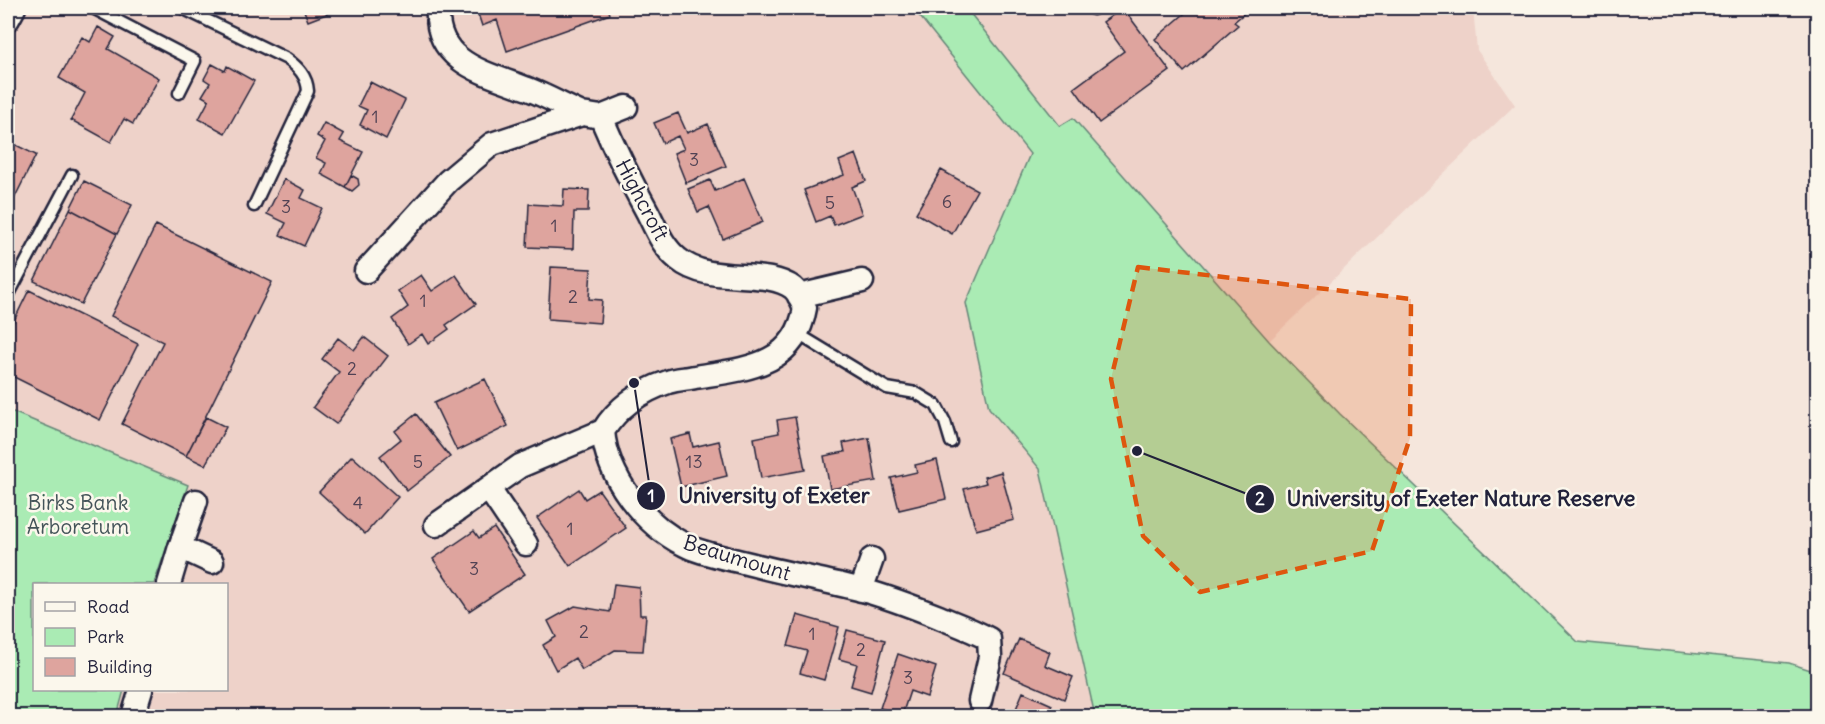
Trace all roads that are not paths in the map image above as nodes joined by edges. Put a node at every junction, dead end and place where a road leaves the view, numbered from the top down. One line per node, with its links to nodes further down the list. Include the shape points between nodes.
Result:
1 (14, 8): 5 (street)
2 (93, 8): 6 (lane, via 195,61)
3 (182, 8): 10 (lane, via 286,59 299,67 308,85)
4 (438, 8): 8 (street, via 442,38 461,61)
5 (8, 19)
6 (179, 93)
7 (626, 107): 8 (street)
8 (591, 116): 11 (street, via 492,144 448,181); 14 (street, Highcroft, via 622,164 666,247 679,260 710,274 781,282)
9 (72, 175): 13 (lane)
10 (254, 206)
11 (366, 271)
12 (862, 281): 14 (street)
13 (8, 296)
14 (799, 296): 15 (street, via 805,308)
15 (798, 334): 16 (street, via 777,356 753,368 669,382 634,398 610,418); 17 (lane, via 887,388 916,393 936,405)
16 (603, 431): 18 (street, via 520,466); 26 (street, Beaumount, via 604,447 618,478 638,508 685,546)
17 (951, 441)
18 (489, 489): 20 (street); 21 (street)
19 (196, 501): 22 (street)
20 (436, 525)
21 (526, 543)
22 (180, 547): 24 (street); 25 (street)
23 (872, 559): 26 (street)
24 (212, 562)
25 (171, 583)
26 (861, 590): 28 (street, Beaumount, via 907,604 989,639 990,657)
27 (141, 691): 29 (street)
28 (980, 701)
29 (133, 717)

